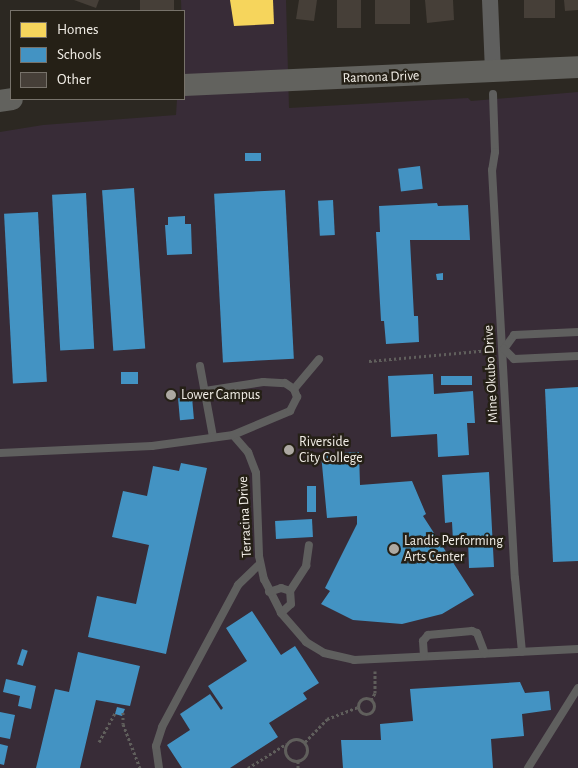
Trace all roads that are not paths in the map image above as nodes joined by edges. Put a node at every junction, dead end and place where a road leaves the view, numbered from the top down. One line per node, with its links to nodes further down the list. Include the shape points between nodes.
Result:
1 (490, 0): 3 (street)
2 (578, 67): 3 (street, Ramona Drive)
3 (493, 83): 4 (street, Ramona Drive); 6 (lane, Mine Okubo Drive, via 495,145 492,170)
4 (185, 86)
5 (578, 332): 6 (lane, via 514,335)
6 (504, 349): 7 (lane, via 514,359); 21 (lane, Mine Okubo Drive, via 509,493)
7 (578, 356)
8 (319, 359): 10 (lane)
9 (200, 366): 11 (lane)
10 (294, 389): 11 (lane, via 285,383 262,382); 12 (lane, via 297,397 290,411)
11 (205, 391): 13 (lane)
12 (233, 435): 13 (lane); 16 (lane, Terracina Drive, via 248,452 256,473)
13 (213, 437): 14 (lane, via 161,445)
14 (0, 453)
15 (309, 545): 18 (lane, via 306,566)
16 (260, 564): 17 (lane, Terracina Drive); 25 (lane, via 238,585 162,727 156,746)
17 (269, 592): 18 (lane, via 281,588); 19 (lane, Terracina Drive)
18 (290, 592): 19 (lane, via 291,604)
19 (281, 613): 23 (lane, Terracina Drive, via 306,642 343,659)
20 (578, 649): 21 (lane, Terracina Drive)
21 (522, 652): 22 (lane, Terracina Drive)
22 (485, 654): 23 (lane, Terracina Drive); 23 (lane, via 477,633 472,631 428,635 423,641)
23 (424, 656)
24 (578, 688): 26 (lane)
25 (159, 768)
26 (528, 768)

